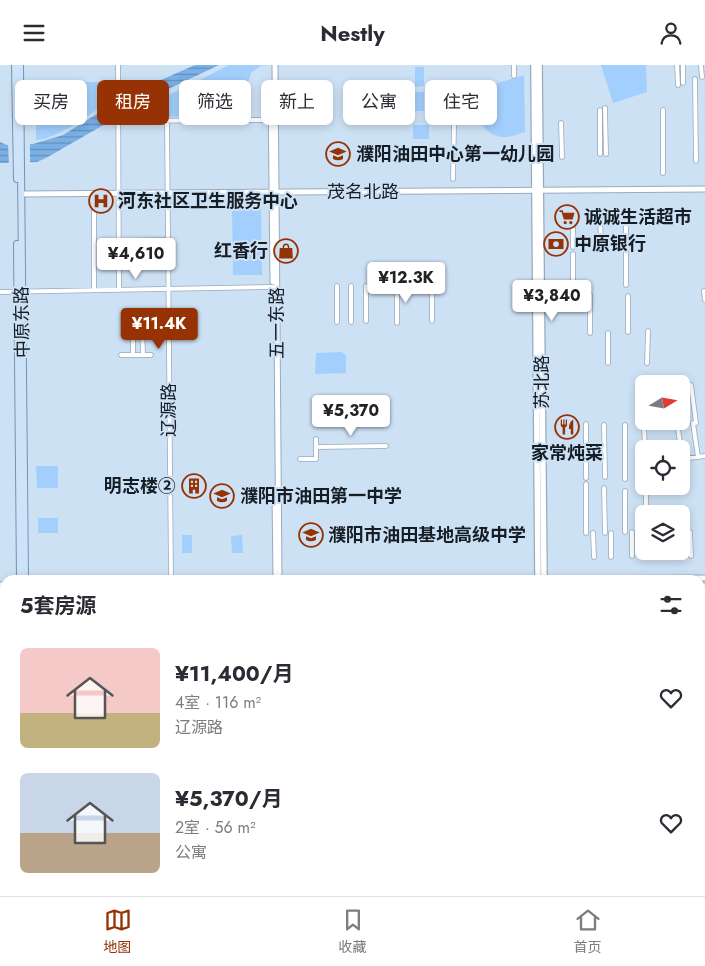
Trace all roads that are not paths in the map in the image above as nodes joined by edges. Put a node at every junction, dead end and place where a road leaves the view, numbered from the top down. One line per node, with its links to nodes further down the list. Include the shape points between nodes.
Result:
1 (15, 65): 28 (main road, 中原东路)
2 (20, 65): 28 (main road, 中原东路)
3 (118, 65): 14 (street)
4 (273, 65): 15 (street, 五一东路); 36 (street, 五一东路)
5 (514, 65): 11 (street)
6 (534, 65): 35 (main road, 苏北路)
7 (539, 65): 35 (main road, 苏北路)
8 (677, 65): 17 (street)
9 (683, 65): 16 (street)
10 (701, 65): 12 (street)
11 (514, 76)
12 (702, 77)
13 (695, 79): 30 (street)
14 (119, 80)
15 (273, 80)
16 (683, 83)
17 (678, 85)
18 (605, 109): 19 (street, via 603,154)
19 (600, 110)
20 (663, 110): 32 (street)
21 (261, 120): 22 (street)
22 (169, 121)
23 (562, 123): 29 (street)
24 (119, 125): 39 (street)
25 (167, 125): 37 (street, 辽源路)
26 (272, 125): 36 (street, 五一东路)
27 (454, 127): 33 (street)
28 (18, 142): 31 (main road, 中原东路)
29 (562, 157)
30 (696, 161)
31 (19, 164): 38 (main road, 中原东路); 62 (main road, 中原东路)
32 (663, 173)
33 (453, 179)
34 (705, 189): 35 (street, 茂名北路)
35 (538, 190): 36 (street, 茂名北路); 116 (main road, 苏北路)
36 (274, 192): 37 (street, 茂名北路); 56 (street, 五一东路); 115 (street, 五一东路)
37 (167, 193): 39 (street, 茂名北路); 44 (street, 辽源路)
38 (21, 194): 39 (street, 茂名北路); 62 (main road, 中原东路)
39 (119, 194): 45 (street)
40 (94, 202): 58 (street)
41 (600, 216): 46 (street)
42 (626, 217): 51 (street)
43 (574, 228): 47 (street)
44 (168, 240): 45 (street); 57 (street, 辽源路)
45 (119, 241): 59 (street)
46 (601, 243)
47 (573, 247)
48 (573, 254): 50 (street)
49 (432, 285): 68 (street)
50 (573, 285)
51 (626, 285)
52 (337, 286): 71 (street)
53 (351, 286): 66 (street)
54 (366, 286): 67 (street)
55 (397, 286): 72 (street)
56 (273, 287): 57 (street); 114 (street, 五一东路)
57 (168, 289): 59 (street); 113 (street, 辽源路)
58 (94, 290): 59 (street); 62 (street)
59 (119, 290)
60 (704, 291): 65 (street)
61 (0, 292): 62 (street)
62 (20, 292): 111 (main road, 中原东路); 112 (main road, 中原东路)
63 (590, 295): 75 (street)
64 (628, 296): 74 (street)
65 (705, 299)
66 (351, 321)
67 (366, 321)
68 (432, 321)
69 (134, 322): 78 (street)
70 (142, 322): 79 (street)
71 (337, 322)
72 (397, 323)
73 (648, 331): 82 (street)
74 (628, 332)
75 (590, 333)
76 (608, 333): 81 (street)
77 (120, 355): 78 (street)
78 (134, 355): 79 (street)
79 (142, 355): 80 (street)
80 (151, 355)
81 (608, 363)
82 (647, 363)
83 (691, 385): 91 (street)
84 (586, 424): 95 (street)
85 (604, 425): 94 (street)
86 (624, 425): 96 (street)
87 (316, 439): 89 (street)
88 (386, 446): 89 (street)
89 (316, 447): 93 (street, via 316,459)
90 (705, 456): 91 (street)
91 (698, 457): 92 (street)
92 (690, 458)
93 (300, 459)
94 (605, 477)
95 (586, 478)
96 (625, 479)
97 (586, 484): 103 (street)
98 (604, 487): 105 (street)
99 (625, 491): 100 (street)
100 (625, 532)
101 (632, 532): 107 (street)
102 (690, 532): 108 (street)
103 (586, 533)
104 (594, 533): 109 (street)
105 (604, 533)
106 (611, 533): 110 (street)
107 (632, 556)
108 (691, 556)
109 (594, 557)
110 (612, 557)
111 (20, 575)
112 (25, 575)
113 (170, 575)
114 (276, 575)
115 (279, 575)
116 (542, 575)

